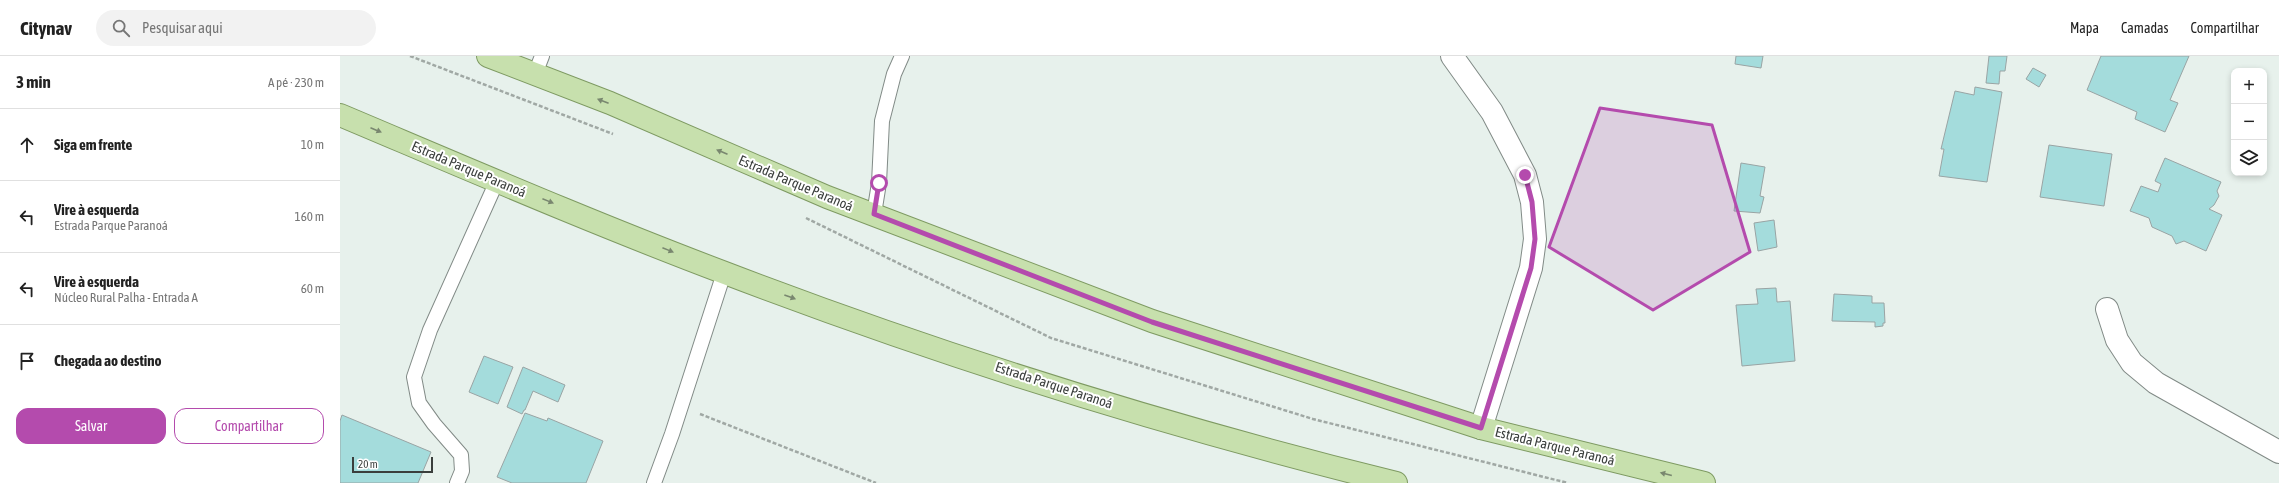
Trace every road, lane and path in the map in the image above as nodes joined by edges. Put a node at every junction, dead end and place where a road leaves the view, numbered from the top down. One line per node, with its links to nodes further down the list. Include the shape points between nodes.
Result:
1 (410, 56): 7 (path)
2 (488, 56): 5 (main road, Estrada Parque Paranoá)
3 (902, 56): 9 (lane, via 894,74 882,121 879,183)
4 (1452, 56): 14 (street, via 1492,112 1525,175 1532,202 1535,239 1531,268)
5 (538, 65): 9 (main road, Estrada Parque Paranoá, one-way to 5, via 828,197 610,103)
6 (340, 115): 8 (main road, Estrada Parque Paranoá, one-way to 8)
7 (616, 135)
8 (497, 181): 11 (main road, Estrada Parque Paranoá, one-way to 11); 16 (lane, via 430,330 414,376 419,403 461,455 462,471)
9 (874, 214): 14 (main road, Estrada Parque Paranoá, via 1152,322)
10 (804, 216): 20 (path, via 1051,338 1313,419)
11 (724, 273): 13 (lane); 19 (main road, Estrada Parque Paranoá, one-way to 19, via 900,336 1158,418)
12 (2107, 309): 15 (street, via 2117,340 2132,363 2156,383)
13 (681, 407): 17 (lane); 18 (path)
14 (1481, 428): 21 (main road, Estrada Parque Paranoá, one-way to 14)
15 (2279, 452)
16 (457, 483)
17 (654, 483)
18 (876, 483)
19 (1396, 483)
20 (1568, 483)
21 (1704, 483)

